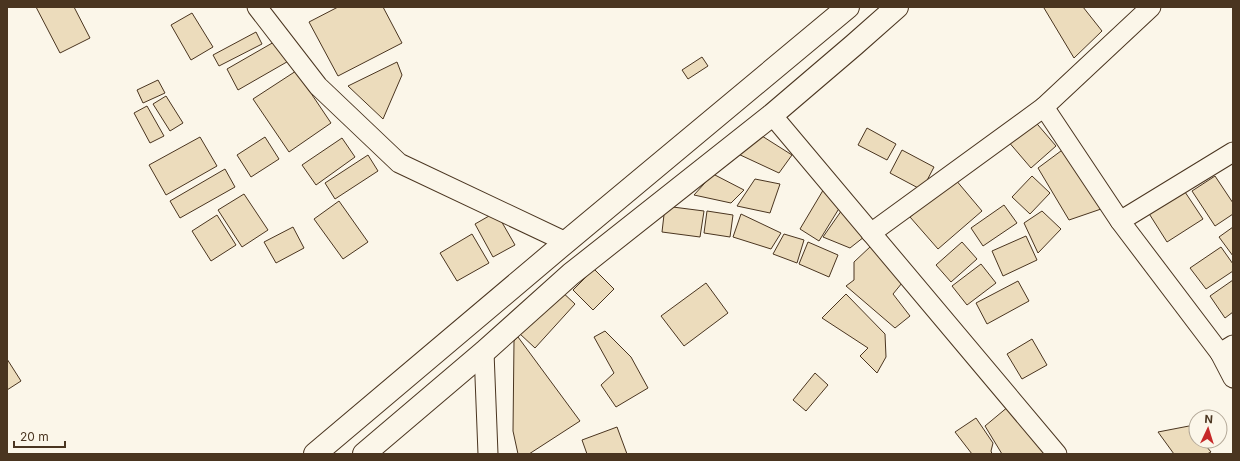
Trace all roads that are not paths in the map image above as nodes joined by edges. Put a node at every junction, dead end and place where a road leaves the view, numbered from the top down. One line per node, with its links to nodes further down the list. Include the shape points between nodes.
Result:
1 (256, 7): 11 (street, via 318,86 399,163)
2 (897, 7): 5 (main road)
3 (1151, 7): 6 (street)
4 (841, 13): 5 (main road); 11 (main road)
5 (854, 45): 7 (main road)
6 (1044, 107): 9 (street); 10 (street)
7 (772, 115): 10 (street); 13 (main road, via 571,274)
8 (1233, 152): 9 (street)
9 (1120, 221): 12 (street)
10 (871, 233): 20 (street)
11 (566, 242): 14 (main road)
12 (1226, 349): 15 (street)
13 (484, 352): 16 (main road); 19 (street)
14 (422, 364): 16 (main road); 17 (main road)
15 (1233, 378)
16 (444, 386): 18 (main road)
17 (315, 454)
18 (364, 454)
19 (488, 454)
20 (1057, 454)

